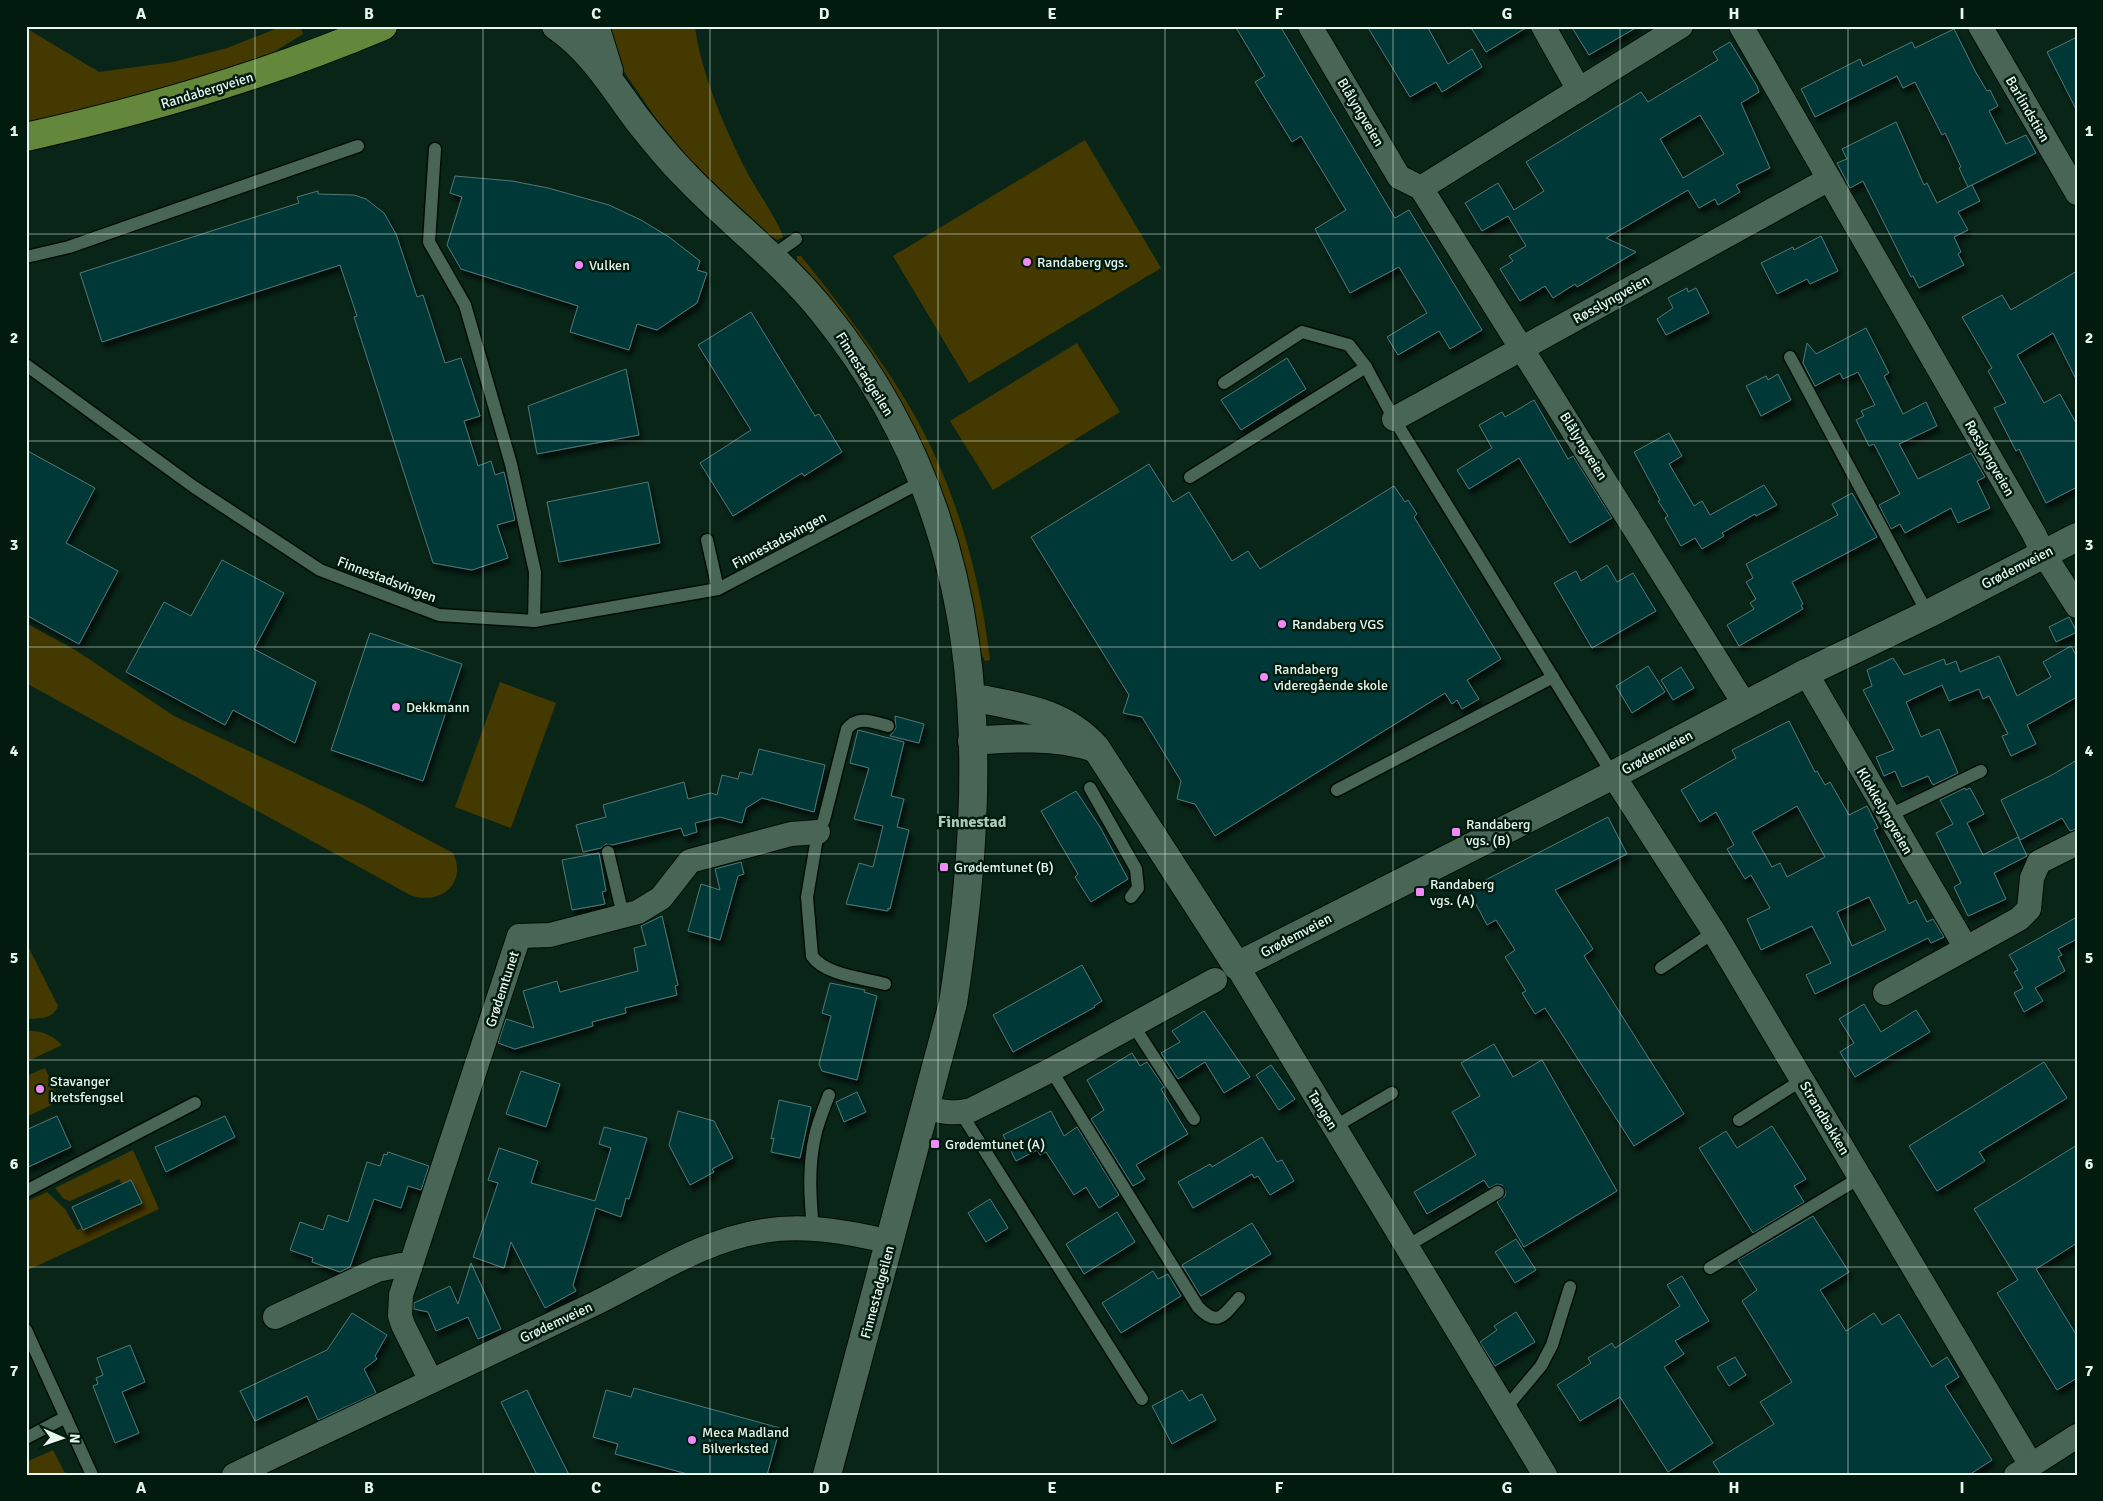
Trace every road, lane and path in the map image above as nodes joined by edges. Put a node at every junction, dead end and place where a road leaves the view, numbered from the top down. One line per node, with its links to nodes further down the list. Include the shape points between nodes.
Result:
1 (383, 26): 11 (highway, Randabergveien, via 305,58 203,92)
2 (556, 26): 9 (main road, Finnestadgeilen, via 581,47)
3 (595, 26): 9 (main road, Finnestadgeilen)
4 (1310, 26): 15 (street, Blålyngveien, via 1399,176)
5 (1543, 26): 10 (street)
6 (1681, 26): 10 (street)
7 (1741, 26): 14 (street, Røsslyngveien)
8 (1980, 26): 16 (street, Barlindstien)
9 (613, 82): 19 (main road, Finnestadgeilen, via 653,140 685,175)
10 (1579, 90): 15 (street)
11 (26, 138)
12 (358, 146): 18 (lane, via 69,247)
13 (435, 150): 34 (lane, via 430,242 465,305 511,464 535,572)
14 (1829, 179): 20 (street, Røsslyngveien); 30 (street, Røsslyngveien)
15 (1421, 188): 20 (street, Blålyngveien)
16 (2077, 193)
17 (796, 239): 19 (lane)
18 (26, 256)
19 (772, 256): 27 (main road, Finnestadgeilen, via 846,342 891,414)
20 (1522, 348): 25 (street, Røsslyngveien); 38 (street, Blålyngveien)
21 (1790, 357): 33 (lane)
22 (26, 365): 34 (lane, Finnestadsvingen, via 194,487 320,570 439,615)
23 (1366, 367): 24 (lane, via 1348,345 1302,332); 25 (lane); 26 (lane)
24 (1224, 383)
25 (1394, 419): 36 (lane)
26 (1190, 477)
27 (923, 481): 31 (lane, Finnestadsvingen); 37 (main road, Finnestadgeilen, via 944,538 957,587)
28 (2077, 537): 30 (main road, Grødemveien)
29 (707, 540): 31 (lane)
30 (2042, 553): 32 (street, Røsslyngveien); 33 (main road, Grødemveien)
31 (718, 589): 34 (lane, Finnestadsvingen)
32 (2077, 606)
33 (1928, 614): 35 (main road, Grødemveien)
34 (534, 621)
35 (1806, 673): 38 (main road, Grødemveien); 46 (street, Klokkelyngveien)
36 (1553, 677): 43 (lane); 45 (lane)
37 (971, 697): 40 (main road, Finnestadgeilen); 41 (main road, via 1063,721)
38 (1745, 705): 43 (main road, Grødemveien)
39 (888, 726): 47 (lane, via 858,720 847,729 824,820)
40 (972, 741): 41 (main road, via 1047,738); 64 (main road, Finnestadgeilen, via 972,817 963,936 953,1003)
41 (1096, 748): 55 (main road, Tangen)
42 (1980, 771): 46 (lane)
43 (1613, 775): 52 (street, Strandbakken); 55 (main road, Grødemveien)
44 (1090, 788): 50 (lane, via 1136,868 1138,888)
45 (1338, 790)
46 (1888, 816): 53 (street, Klokkelyngveien)
47 (818, 832): 51 (street, Grødemtunet, via 791,834 690,860 661,898); 56 (lane, via 807,897 812,956 816,963 830,970)
48 (2077, 843): 53 (street, via 2039,862 2032,878 2029,909 2019,919)
49 (608, 852): 51 (lane)
50 (1131, 897)
51 (623, 916): 75 (street, Grødemtunet, via 550,935 519,936)
52 (1714, 932): 54 (lane); 60 (street, Strandbakken)
53 (1966, 948): 57 (street)
54 (1661, 968)
55 (1226, 973): 58 (street, Grødemveien); 68 (street, Tangen)
56 (885, 984)
57 (1885, 993)
58 (1133, 1025): 59 (street, Grødemveien); 66 (lane)
59 (1051, 1070): 65 (street, Grødemveien); 78 (lane, via 1198,1307 1205,1314 1223,1317)
60 (1802, 1080): 67 (lane); 69 (street, Strandbakken)
61 (1392, 1093): 68 (lane)
62 (829, 1095): 72 (lane, via 811,1156)
63 (196, 1103): 70 (lane)
64 (925, 1108): 65 (street); 73 (main road, Finnestadgeilen)
65 (961, 1113): 82 (lane)
66 (1194, 1119)
67 (1739, 1120)
68 (1334, 1127): 74 (street, Tangen)
69 (1861, 1177): 76 (lane); 87 (street, Strandbakken)
70 (26, 1190)
71 (1498, 1192): 74 (lane)
72 (813, 1229): 73 (street, Grødemveien); 81 (street, Grødemveien, via 764,1231 711,1244 609,1297)
73 (890, 1242): 90 (main road, Finnestadgeilen)
74 (1407, 1246): 83 (street, Tangen)
75 (410, 1268): 79 (street, via 401,1264 377,1270); 81 (street, Grødemtunet, via 401,1295 400,1316)
76 (1710, 1268)
77 (1570, 1287): 83 (lane, via 1552,1345 1541,1366)
78 (1239, 1298)
79 (275, 1318)
80 (26, 1330): 84 (lane)
81 (431, 1381): 89 (street, Grødemveien)
82 (1142, 1399)
83 (1505, 1409): 91 (street, Tangen)
84 (66, 1417): 86 (lane); 88 (lane)
85 (2077, 1436): 87 (street)
86 (26, 1438)
87 (2024, 1470)
88 (92, 1475)
89 (234, 1475)
90 (827, 1475)
91 (1545, 1475)

